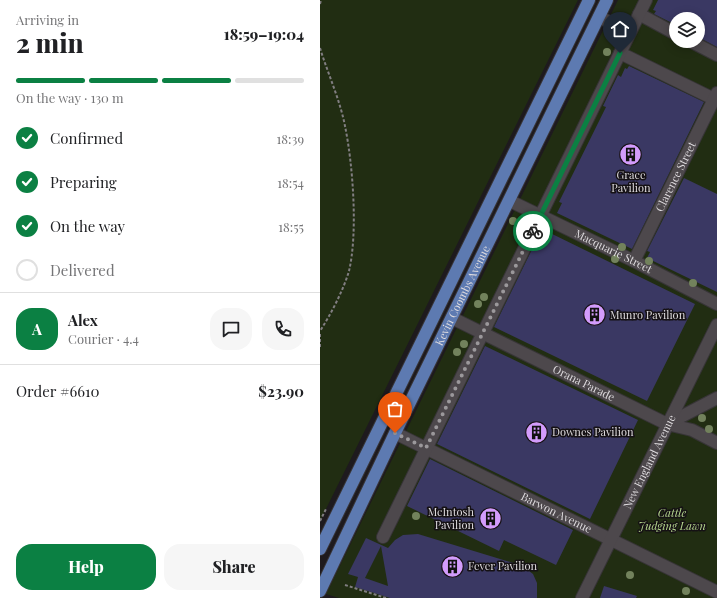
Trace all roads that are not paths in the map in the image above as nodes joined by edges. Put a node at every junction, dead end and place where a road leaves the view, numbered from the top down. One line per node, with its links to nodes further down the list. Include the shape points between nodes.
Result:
1 (589, 0): 16 (main road, Kevin Coombs Avenue)
2 (607, 0): 5 (main road, Kevin Coombs Avenue)
3 (646, 0): 4 (street)
4 (639, 14): 6 (street); 7 (street)
5 (599, 17): 7 (street); 12 (main road, Kevin Coombs Avenue)
6 (669, 30)
7 (630, 32): 9 (street)
8 (704, 48): 10 (street)
9 (620, 53): 11 (street); 13 (street)
10 (717, 55)
11 (716, 96): 14 (street, Clarence Street)
12 (510, 201): 13 (street, Macquarie Street); 17 (main road, Kevin Coombs Avenue)
13 (540, 216): 14 (street, Macquarie Street); 19 (street)
14 (634, 261): 15 (street, Macquarie Street)
15 (717, 304)
16 (436, 311): 17 (main road); 27 (main road, Kevin Coombs Avenue)
17 (452, 318): 19 (street, Orana Parade); 22 (main road, Kevin Coombs Avenue)
18 (717, 326): 21 (street, New England Avenue)
19 (482, 333): 21 (street, Orana Parade); 24 (street)
20 (717, 398): 21 (street)
21 (667, 424): 23 (street, Orana Parade, via 692,430); 26 (street, New England Avenue)
22 (395, 433): 24 (street, Barwon Avenue); 28 (main road, Kevin Coombs Avenue)
23 (717, 443)
24 (426, 448): 25 (street); 26 (street, Barwon Avenue)
25 (382, 538)
26 (612, 540): 29 (street, Barwon Avenue); 30 (street, New England Avenue)
27 (320, 549)
28 (320, 592)
29 (717, 592)
30 (582, 598)

